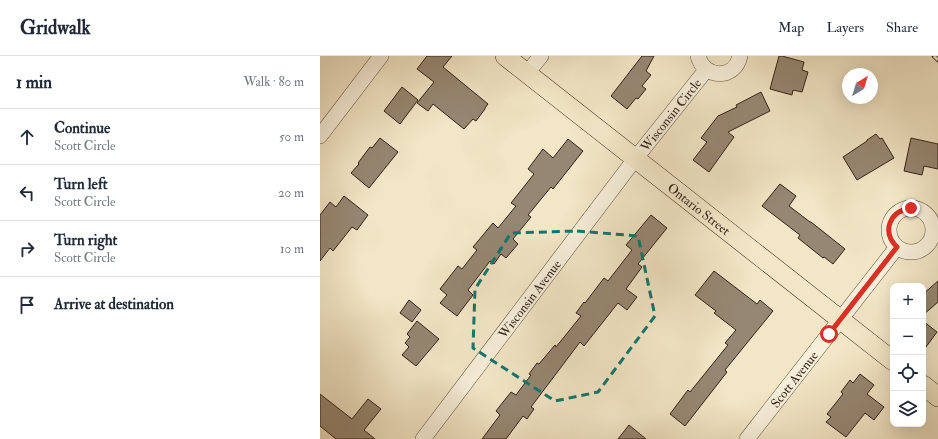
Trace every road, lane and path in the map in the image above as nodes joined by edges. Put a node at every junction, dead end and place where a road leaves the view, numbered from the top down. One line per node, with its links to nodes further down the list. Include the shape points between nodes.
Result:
1 (381, 56): 8 (street)
2 (505, 56): 7 (main road, Ontario Street)
3 (541, 56): 7 (street)
4 (698, 56): 6 (street, Wisconsin Circle)
5 (740, 56): 6 (street, Wisconsin Circle, via 737,65 726,73 712,73)
6 (706, 70): 9 (street, Wisconsin Circle)
7 (527, 73): 9 (main road, Ontario Street)
8 (320, 136)
9 (635, 159): 11 (main road, Ontario Street); 15 (street, Wisconsin Avenue)
10 (897, 247): 11 (street, Scott Avenue)
11 (840, 320): 12 (main road, Ontario Street); 16 (street, Scott Avenue)
12 (890, 359)
13 (926, 387): 14 (main road)
14 (938, 397)
15 (423, 439)
16 (747, 439)

